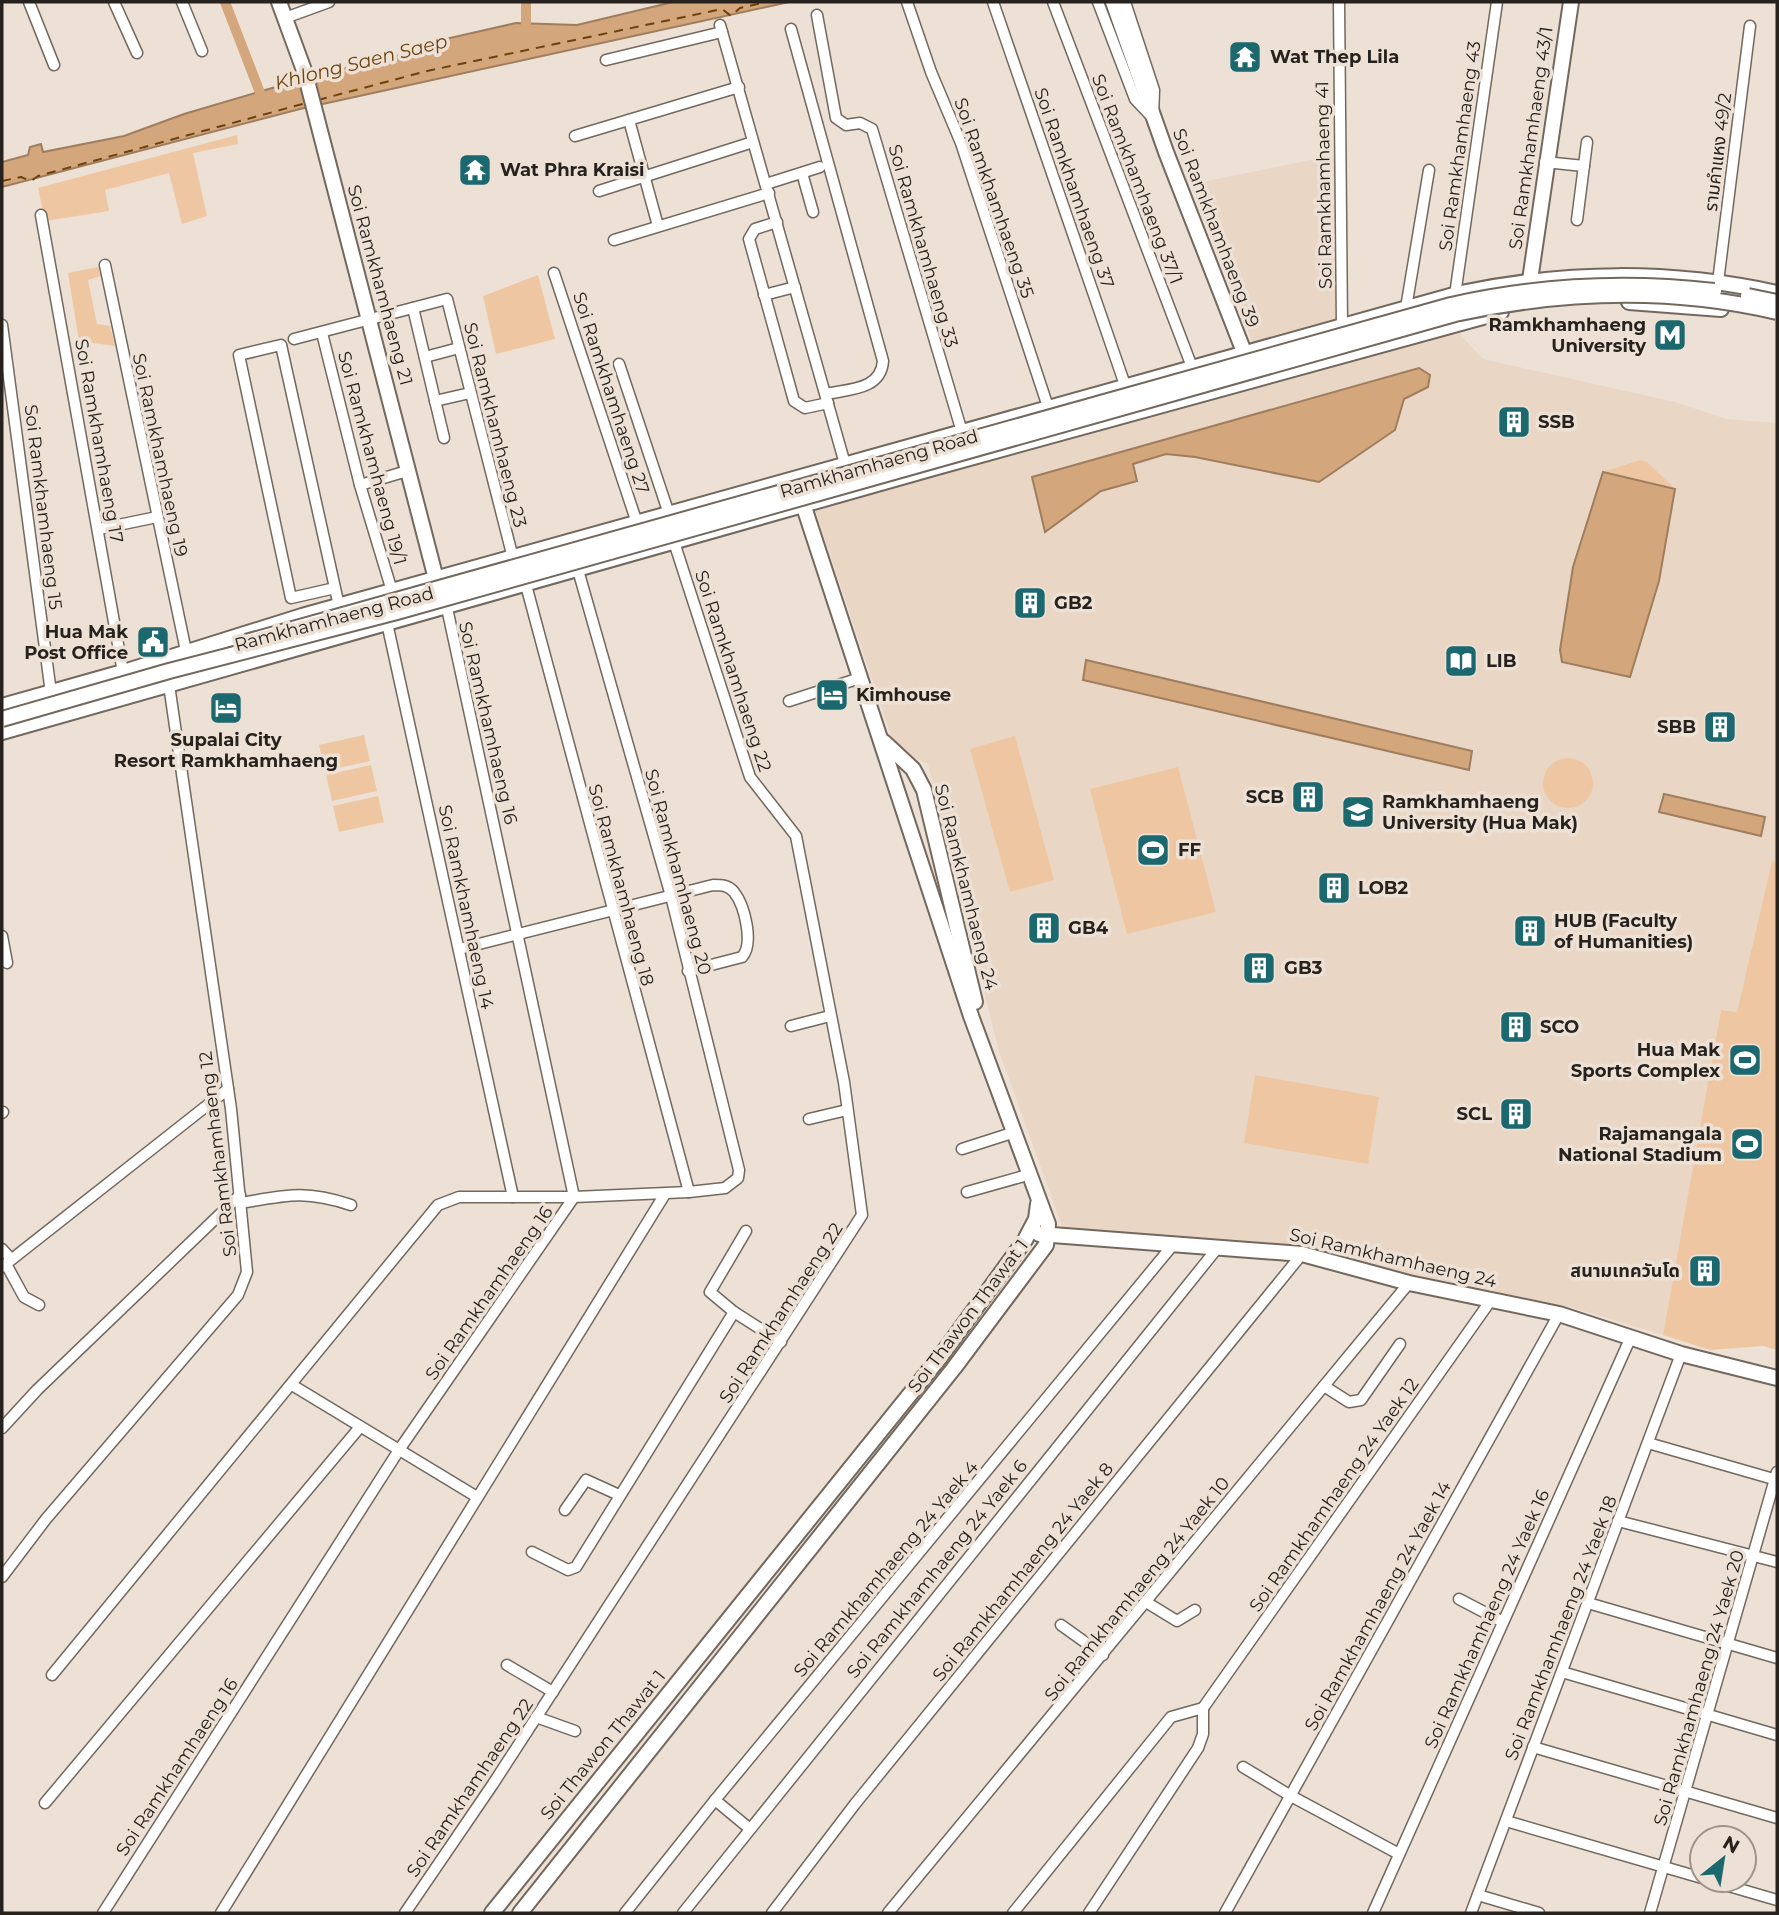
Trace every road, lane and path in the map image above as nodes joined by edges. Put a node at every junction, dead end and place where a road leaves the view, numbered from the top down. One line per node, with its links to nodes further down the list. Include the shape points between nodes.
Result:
1 (29, 2): 22 (street)
2 (114, 2): 20 (street)
3 (182, 2): 19 (street)
4 (279, 2): 16 (main road, Soi Ramkhamhaeng 21)
5 (330, 2): 16 (street)
6 (907, 2): 72 (street, Soi Ramkhamhaeng 35, via 961,143)
7 (993, 2): 68 (street, Soi Ramkhamhaeng 37)
8 (1053, 2): 66 (street, Soi Ramkhamhaeng 37/1)
9 (1098, 2): 24 (street, Soi Ramkhamhaeng 39, via 1135,99)
10 (1113, 2): 24 (main road, Soi Ramkhamhaeng 39)
11 (1125, 2): 24 (street, Soi Ramkhamhaeng 39, via 1154,90)
12 (1339, 2): 59 (street, Soi Ramkhamhaeng 41)
13 (1497, 2): 49 (street, Soi Ramkhamhaeng 43)
14 (1571, 2): 29 (main road, Soi Ramkhamhaeng 43/1)
15 (817, 15): 73 (street, Soi Ramkhamhaeng 33, via 836,118 846,125 860,123 872,128)
16 (285, 18): 57 (main road, Soi Ramkhamhaeng 21, via 303,66)
17 (1750, 26): 46 (street, รามคำแหง 49/2)
18 (791, 29): 70 (street, via 883,361 880,377 873,383)
19 (202, 51)
20 (137, 53)
21 (606, 60): 23 (street, via 721,28)
22 (54, 65)
23 (739, 87): 25 (street); 27 (street)
24 (1153, 118): 63 (main road, Soi Ramkhamhaeng 39)
25 (629, 120): 26 (street); 34 (street)
26 (575, 135)
27 (753, 142): 34 (street); 35 (street)
28 (1587, 142): 30 (street)
29 (1545, 162): 30 (street); 45 (main road, Soi Ramkhamhaeng 43/1)
30 (1584, 166): 39 (street)
31 (820, 167): 33 (street)
32 (1429, 170): 53 (street)
33 (802, 173): 35 (street); 37 (street)
34 (643, 176): 36 (street); 41 (street)
35 (767, 188): 40 (street); 41 (street)
36 (599, 191)
37 (813, 212)
38 (41, 215): 83 (street, Soi Ramkhamhaeng 17)
39 (1577, 220)
40 (777, 222): 47 (street); 50 (street, via 755,229 749,239)
41 (658, 226): 42 (street)
42 (614, 240)
43 (105, 265): 81 (street, Soi Ramkhamhaeng 19)
44 (554, 273): 82 (street, Soi Ramkhamhaeng 27)
45 (1530, 280): 46 (main road, Ramkhamhaeng Road, via 1626,274); 49 (main road, Ramkhamhaeng Road)
46 (1718, 282): 48 (main road, Ramkhamhaeng Road)
47 (795, 287): 50 (street); 70 (street)
48 (1777, 293)
49 (1458, 294): 53 (main road, Ramkhamhaeng Road); 56 (main road)
50 (764, 295): 70 (street, via 794,401 805,408)
51 (1777, 302): 97 (main road, Ramkhamhaeng Road, bridge, via 1632,284 1535,289 1461,302)
52 (413, 308): 57 (street); 62 (street, Soi Ramkhamhaeng 23, via 447,299); 64 (street)
53 (1406, 308): 59 (main road, Ramkhamhaeng Road)
54 (1777, 312): 103 (main road, Ramkhamhaeng Road, bridge, via 1721,301 1633,294 1535,300 1455,314)
55 (1777, 318): 56 (main road, Ramkhamhaeng Road, via 1691,305 1608,302 1535,307)
56 (1469, 319): 67 (main road, Ramkhamhaeng Road)
57 (369, 320): 60 (street); 76 (main road, Soi Ramkhamhaeng 21)
58 (2, 325): 100 (street, Soi Ramkhamhaeng 15)
59 (1342, 326): 63 (main road, Ramkhamhaeng Road)
60 (322, 333): 61 (street); 78 (street, Soi Ramkhamhaeng 19/1)
61 (294, 339)
62 (459, 348): 64 (street); 69 (street, Soi Ramkhamhaeng 23)
63 (1244, 352): 66 (main road, Ramkhamhaeng Road); 67 (main road, Soi Ramkhamhaeng 39)
64 (425, 357): 71 (street)
65 (619, 364): 80 (street, Soi Ramkhamhaeng 27)
66 (1192, 367): 68 (main road, Ramkhamhaeng Road)
67 (1254, 380): 79 (main road, Ramkhamhaeng Road)
68 (1125, 385): 72 (main road, Ramkhamhaeng Road)
69 (470, 393): 71 (street); 86 (street, Soi Ramkhamhaeng 23)
70 (827, 399): 75 (street)
71 (435, 401): 74 (street)
72 (1048, 407): 73 (main road, Ramkhamhaeng Road)
73 (962, 432): 75 (main road, Ramkhamhaeng Road)
74 (444, 438)
75 (845, 464): 77 (main road, Ramkhamhaeng Road)
76 (407, 471): 78 (street); 89 (main road, Soi Ramkhamhaeng 21)
77 (787, 480): 79 (main road, Soi Ramkhamhaeng 24); 80 (main road, Ramkhamhaeng Road)
78 (360, 485): 92 (street, Soi Ramkhamhaeng 19/1)
79 (804, 507): 85 (main road, Ramkhamhaeng Road); 98 (main road, Soi Ramkhamhaeng 24)
80 (669, 514): 82 (main road, Ramkhamhaeng Road)
81 (157, 517): 83 (street); 96 (street, Soi Ramkhamhaeng 19)
82 (637, 523): 84 (main road, Ramkhamhaeng Road)
83 (99, 529): 97 (street, Soi Ramkhamhaeng 17)
84 (597, 534): 86 (main road, Ramkhamhaeng Road); 87 (main road)
85 (674, 542): 87 (main road, Ramkhamhaeng Road); 115 (street, Soi Ramkhamhaeng 22, via 750,777 796,836)
86 (513, 558): 89 (main road, Ramkhamhaeng Road)
87 (605, 562): 88 (main road, Ramkhamhaeng Road)
88 (578, 570): 90 (main road, Ramkhamhaeng Road); 108 (street, Soi Ramkhamhaeng 20)
89 (436, 579): 92 (main road, Ramkhamhaeng Road)
90 (527, 585): 94 (main road, Ramkhamhaeng Road); 109 (street, Soi Ramkhamhaeng 18)
91 (335, 588): 91 (street, via 281,345 239,355 291,598); 93 (street)
92 (392, 591): 93 (main road, Ramkhamhaeng Road)
93 (339, 606): 96 (main road, Ramkhamhaeng Road)
94 (447, 608): 95 (main road, Ramkhamhaeng Road); 110 (street, Soi Ramkhamhaeng 16)
95 (387, 624): 99 (main road, Ramkhamhaeng Road); 112 (street, Soi Ramkhamhaeng 14)
96 (186, 651): 97 (main road, Ramkhamhaeng Road)
97 (127, 671): 100 (main road, Ramkhamhaeng Road)
98 (860, 678): 101 (street); 105 (main road, Soi Ramkhamhaeng 24)
99 (169, 685): 104 (main road, Ramkhamhaeng Road); 118 (street, Soi Ramkhamhaeng 12)
100 (51, 693): 102 (main road, Ramkhamhaeng Road)
101 (789, 701)
102 (2, 706)
103 (2, 719)
104 (2, 732)
105 (880, 737): 106 (main road, Soi Ramkhamhaeng 24, via 920,779); 107 (main road, Soi Ramkhamhaeng 24)
106 (929, 815): 107 (main road, via 921,796 909,799); 117 (main road, Soi Ramkhamhaeng 24)
107 (927, 882): 117 (main road, Soi Ramkhamhaeng 24)
108 (671, 896): 109 (street); 114 (street, Soi Ramkhamhaeng 20); 114 (street, via 725,885 740,903 750,943 742,957)
109 (612, 911): 110 (street); 124 (street, Soi Ramkhamhaeng 18)
110 (519, 935): 112 (street); 129 (street, Soi Ramkhamhaeng 16)
111 (2, 936): 113 (street)
112 (459, 949): 128 (street, Soi Ramkhamhaeng 14)
113 (7, 963)
114 (688, 971): 124 (street, Soi Ramkhamhaeng 20, via 739,1170 725,1188)
115 (830, 1016): 116 (street); 119 (street, Soi Ramkhamhaeng 22)
116 (791, 1026)
117 (987, 1061): 121 (main road, Soi Ramkhamhaeng 24)
118 (228, 1089): 130 (street, Soi Ramkhamhaeng 12); 141 (street)
119 (848, 1110): 120 (street); 148 (street, Soi Ramkhamhaeng 22, via 862,1214)
120 (809, 1119)
121 (1015, 1132): 122 (street); 123 (main road, Soi Ramkhamhaeng 24)
122 (962, 1149)
123 (1031, 1174): 125 (street); 127 (main road, Soi Ramkhamhaeng 24)
124 (689, 1192): 126 (street)
125 (967, 1192)
126 (665, 1194): 129 (street); 162 (street)
127 (1038, 1195): 133 (main road, Soi Ramkhamhaeng 24); 134 (main road); 135 (main road, via 1036,1219)
128 (513, 1197): 129 (street); 154 (street, via 458,1197 438,1205)
129 (574, 1198): 159 (street, Soi Ramkhamhaeng 16)
130 (241, 1199): 131 (street, via 299,1193); 157 (street); 168 (street, Soi Ramkhamhaeng 12, via 247,1264 238,1295)
131 (351, 1205)
132 (746, 1231): 145 (street, via 710,1292)
133 (1048, 1234): 134 (main road, Soi Ramkhamhaeng 24); 135 (main road, Soi Thawon Thawat 1); 140 (main road, Soi Thawon Thawat 1)
134 (1066, 1238): 136 (main road, Soi Ramkhamhaeng 24); 140 (main road)
135 (1025, 1240): 151 (main road, Soi Thawon Thawat 1)
136 (1172, 1246): 137 (main road, Soi Ramkhamhaeng 24); 193 (street, Soi Ramkhamhaeng 24 Yaek 4)
137 (1219, 1246): 139 (main road, Soi Ramkhamhaeng 24); 197 (street, Soi Ramkhamhaeng 24 Yaek 6)
138 (2, 1249): 141 (street)
139 (1302, 1254): 142 (main road, Soi Ramkhamhaeng 24); 211 (street, Soi Ramkhamhaeng 24 Yaek 8, via 855,1804)
140 (1038, 1258): 152 (main road, Soi Thawon Thawat 1)
141 (6, 1263): 144 (street, via 24,1297)
142 (1409, 1283): 143 (main road, Soi Ramkhamhaeng 24); 155 (street, Soi Ramkhamhaeng 24 Yaek 10)
143 (1491, 1300): 146 (main road, Soi Ramkhamhaeng 24); 183 (street, Soi Ramkhamhaeng 24 Yaek 12)
144 (39, 1305)
145 (734, 1312): 148 (street); 161 (street)
146 (1559, 1314): 147 (main road, Soi Ramkhamhaeng 24); 192 (street, Soi Ramkhamhaeng 24 Yaek 14)
147 (1630, 1339): 150 (main road, Soi Ramkhamhaeng 24); 173 (street, Soi Ramkhamhaeng 24 Yaek 16)
148 (781, 1342): 181 (street, Soi Ramkhamhaeng 22)
149 (1400, 1344): 155 (street, via 1360,1400 1349,1402)
150 (1681, 1354): 153 (main road, Soi Ramkhamhaeng 24); 158 (street, Soi Ramkhamhaeng 24 Yaek 18)
151 (940, 1357): 152 (main road, via 947,1353 955,1359); 182 (main road, Soi Thawon Thawat 1)
152 (954, 1368): 184 (main road, Soi Thawon Thawat 1)
153 (1777, 1378)
154 (292, 1385): 156 (street); 180 (street)
155 (1324, 1386): 170 (street, Soi Ramkhamhaeng 24 Yaek 10)
156 (360, 1427): 159 (street); 194 (street)
157 (2, 1428)
158 (1648, 1443): 160 (street); 164 (street, Soi Ramkhamhaeng 24 Yaek 18)
159 (399, 1450): 162 (street); 204 (street, Soi Ramkhamhaeng 16)
160 (1777, 1477): 166 (street, Soi Ramkhamhaeng 24 Yaek 20)
161 (619, 1495): 163 (street, via 586,1480); 165 (street, via 576,1567 568,1570)
162 (477, 1497): 205 (street)
163 (565, 1510)
164 (1618, 1521): 166 (street); 171 (street, Soi Ramkhamhaeng 24 Yaek 18)
165 (532, 1552)
166 (1753, 1556): 167 (street); 175 (street, Soi Ramkhamhaeng 24 Yaek 20)
167 (1777, 1562)
168 (2, 1577)
169 (1459, 1599): 173 (street)
170 (1146, 1602): 172 (street, via 1177,1621); 176 (street, Soi Ramkhamhaeng 24 Yaek 10)
171 (1588, 1603): 175 (street); 179 (street, Soi Ramkhamhaeng 24 Yaek 18)
172 (1195, 1611)
173 (1503, 1622): 198 (street, Soi Ramkhamhaeng 24 Yaek 16)
174 (1061, 1625): 176 (street)
175 (1728, 1644): 177 (street); 185 (street, Soi Ramkhamhaeng 24 Yaek 20)
176 (1103, 1655): 212 (street, Soi Ramkhamhaeng 24 Yaek 10)
177 (1777, 1658)
178 (507, 1665): 181 (street)
179 (1562, 1672): 185 (street); 189 (street, Soi Ramkhamhaeng 24 Yaek 18)
180 (52, 1675)
181 (553, 1692): 186 (street, Soi Ramkhamhaeng 22)
182 (663, 1701): 184 (main road); 207 (main road, Soi Thawon Thawat 1)
183 (1203, 1708): 213 (street, via 1171,1717); 214 (street, via 1198,1748)
184 (678, 1714): 208 (main road, Soi Thawon Thawat 1)
185 (1707, 1715): 188 (street); 191 (street, Soi Ramkhamhaeng 24 Yaek 20)
186 (536, 1717): 187 (street); 206 (street, Soi Ramkhamhaeng 22)
187 (575, 1731)
188 (1777, 1735)
189 (1533, 1747): 191 (street); 196 (street, Soi Ramkhamhaeng 24 Yaek 18)
190 (1243, 1767): 192 (street)
191 (1685, 1792): 195 (street); 199 (street, Soi Ramkhamhaeng 24 Yaek 20)
192 (1291, 1797): 198 (street); 215 (street, Soi Ramkhamhaeng 24 Yaek 14)
193 (715, 1800): 197 (street); 209 (street, Soi Ramkhamhaeng 24 Yaek 4)
194 (45, 1803)
195 (1777, 1818)
196 (1506, 1821): 199 (street); 202 (street, Soi Ramkhamhaeng 24 Yaek 18)
197 (750, 1829): 210 (street, Soi Ramkhamhaeng 24 Yaek 6)
198 (1399, 1854): 216 (street, Soi Ramkhamhaeng 24 Yaek 16)
199 (1664, 1867): 200 (street); 219 (street, Soi Ramkhamhaeng 24 Yaek 20)
200 (1688, 1874)
201 (1756, 1894): 203 (street)
202 (1478, 1895): 217 (street, Soi Ramkhamhaeng 24 Yaek 18); 218 (street)
203 (1777, 1900)
204 (103, 1913)
205 (221, 1913)
206 (405, 1913)
207 (492, 1913)
208 (520, 1913)
209 (625, 1913)
210 (683, 1913)
211 (772, 1913)
212 (888, 1913)
213 (1013, 1913)
214 (1090, 1913)
215 (1225, 1913)
216 (1373, 1913)
217 (1471, 1913)
218 (1539, 1913)
219 (1650, 1913)

